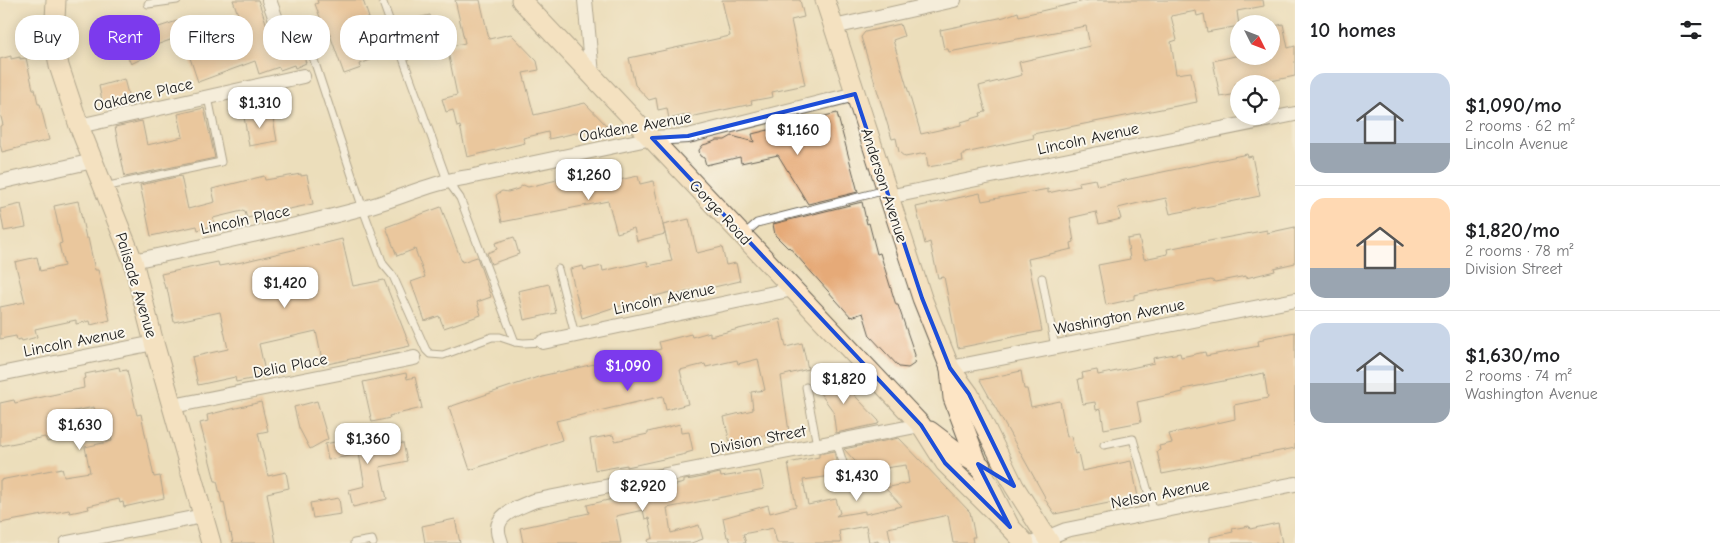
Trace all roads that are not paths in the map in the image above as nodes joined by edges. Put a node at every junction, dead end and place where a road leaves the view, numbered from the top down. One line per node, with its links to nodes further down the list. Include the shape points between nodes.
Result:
1 (56, 0): 18 (main road, Palisade Avenue, via 54,38 58,66)
2 (177, 0): 9 (lane)
3 (269, 0): 10 (street)
4 (382, 0): 21 (lane)
5 (521, 0): 13 (main road, Gorge Road)
6 (585, 0): 13 (street)
7 (825, 0): 11 (main road, Anderson Avenue)
8 (954, 0): 11 (street)
9 (148, 4)
10 (274, 15)
11 (834, 27): 15 (main road, Anderson Avenue)
12 (314, 60): 25 (lane)
13 (592, 74): 19 (main road, Gorge Road)
14 (303, 76): 16 (street, Oakdene Place)
15 (855, 94): 19 (street, Oakdene Avenue, via 688,136); 24 (main road, Anderson Avenue)
16 (208, 97): 18 (street, Oakdene Place); 23 (lane, via 221,162)
17 (1295, 114): 24 (street, Lincoln Avenue)
18 (79, 126): 20 (main road, Palisade Avenue)
19 (652, 138): 21 (street, Oakdene Avenue); 26 (main road, Gorge Road)
20 (93, 161): 22 (street); 23 (main road, Palisade Avenue)
21 (447, 180): 25 (street, Oakdene Avenue); 33 (lane, via 460,198)
22 (0, 182)
23 (104, 187): 27 (main road, Palisade Avenue)
24 (887, 193): 26 (lane, via 756,223); 38 (main road, Anderson Avenue, via 922,298)
25 (363, 209): 27 (street, Lincoln Place); 33 (lane, via 383,264 393,276 430,354 443,355 492,337)
26 (743, 235): 30 (main road, Gorge Road)
27 (133, 261): 35 (main road, Palisade Avenue)
28 (558, 269): 32 (lane)
29 (1042, 278): 36 (lane)
30 (793, 289): 32 (street, Lincoln Avenue); 42 (main road, Gorge Road)
31 (1295, 300): 36 (street, Washington Avenue)
32 (575, 335): 34 (street, Lincoln Avenue)
33 (515, 342): 34 (lane)
34 (543, 342)
35 (154, 343): 39 (street, Lincoln Avenue); 41 (main road, Palisade Avenue)
36 (1055, 347): 38 (street, Washington Avenue)
37 (414, 358): 41 (street, Delia Place)
38 (950, 368): 46 (main road, Anderson Avenue, via 953,398); 49 (main road, Anderson Avenue, via 969,394)
39 (0, 374)
40 (806, 387): 44 (lane)
41 (173, 406): 51 (main road, Palisade Avenue)
42 (921, 425): 43 (street, Division Street); 46 (main road, Gorge Road); 52 (main road, Gorge Road, via 945,463)
43 (836, 441): 44 (street, Division Street); 47 (lane)
44 (817, 445): 53 (street, Division Street, via 533,501 508,512 499,523)
45 (1104, 445): 50 (lane, via 1133,439)
46 (978, 464): 49 (main road, Gorge Road); 52 (main road, Anderson Avenue)
47 (850, 484)
48 (1295, 484): 50 (street, Nelson Avenue)
49 (1014, 486): 54 (main road, Anderson Avenue)
50 (1154, 512): 54 (street, Nelson Avenue, via 1066,530)
51 (203, 516): 55 (street); 56 (main road, Palisade Avenue)
52 (1010, 526): 59 (main road, Anderson Avenue)
53 (499, 537)
54 (1044, 541)
55 (67, 543)
56 (211, 543)
57 (354, 543): 58 (lane, via 372,540)
58 (373, 543)
59 (1025, 543)

